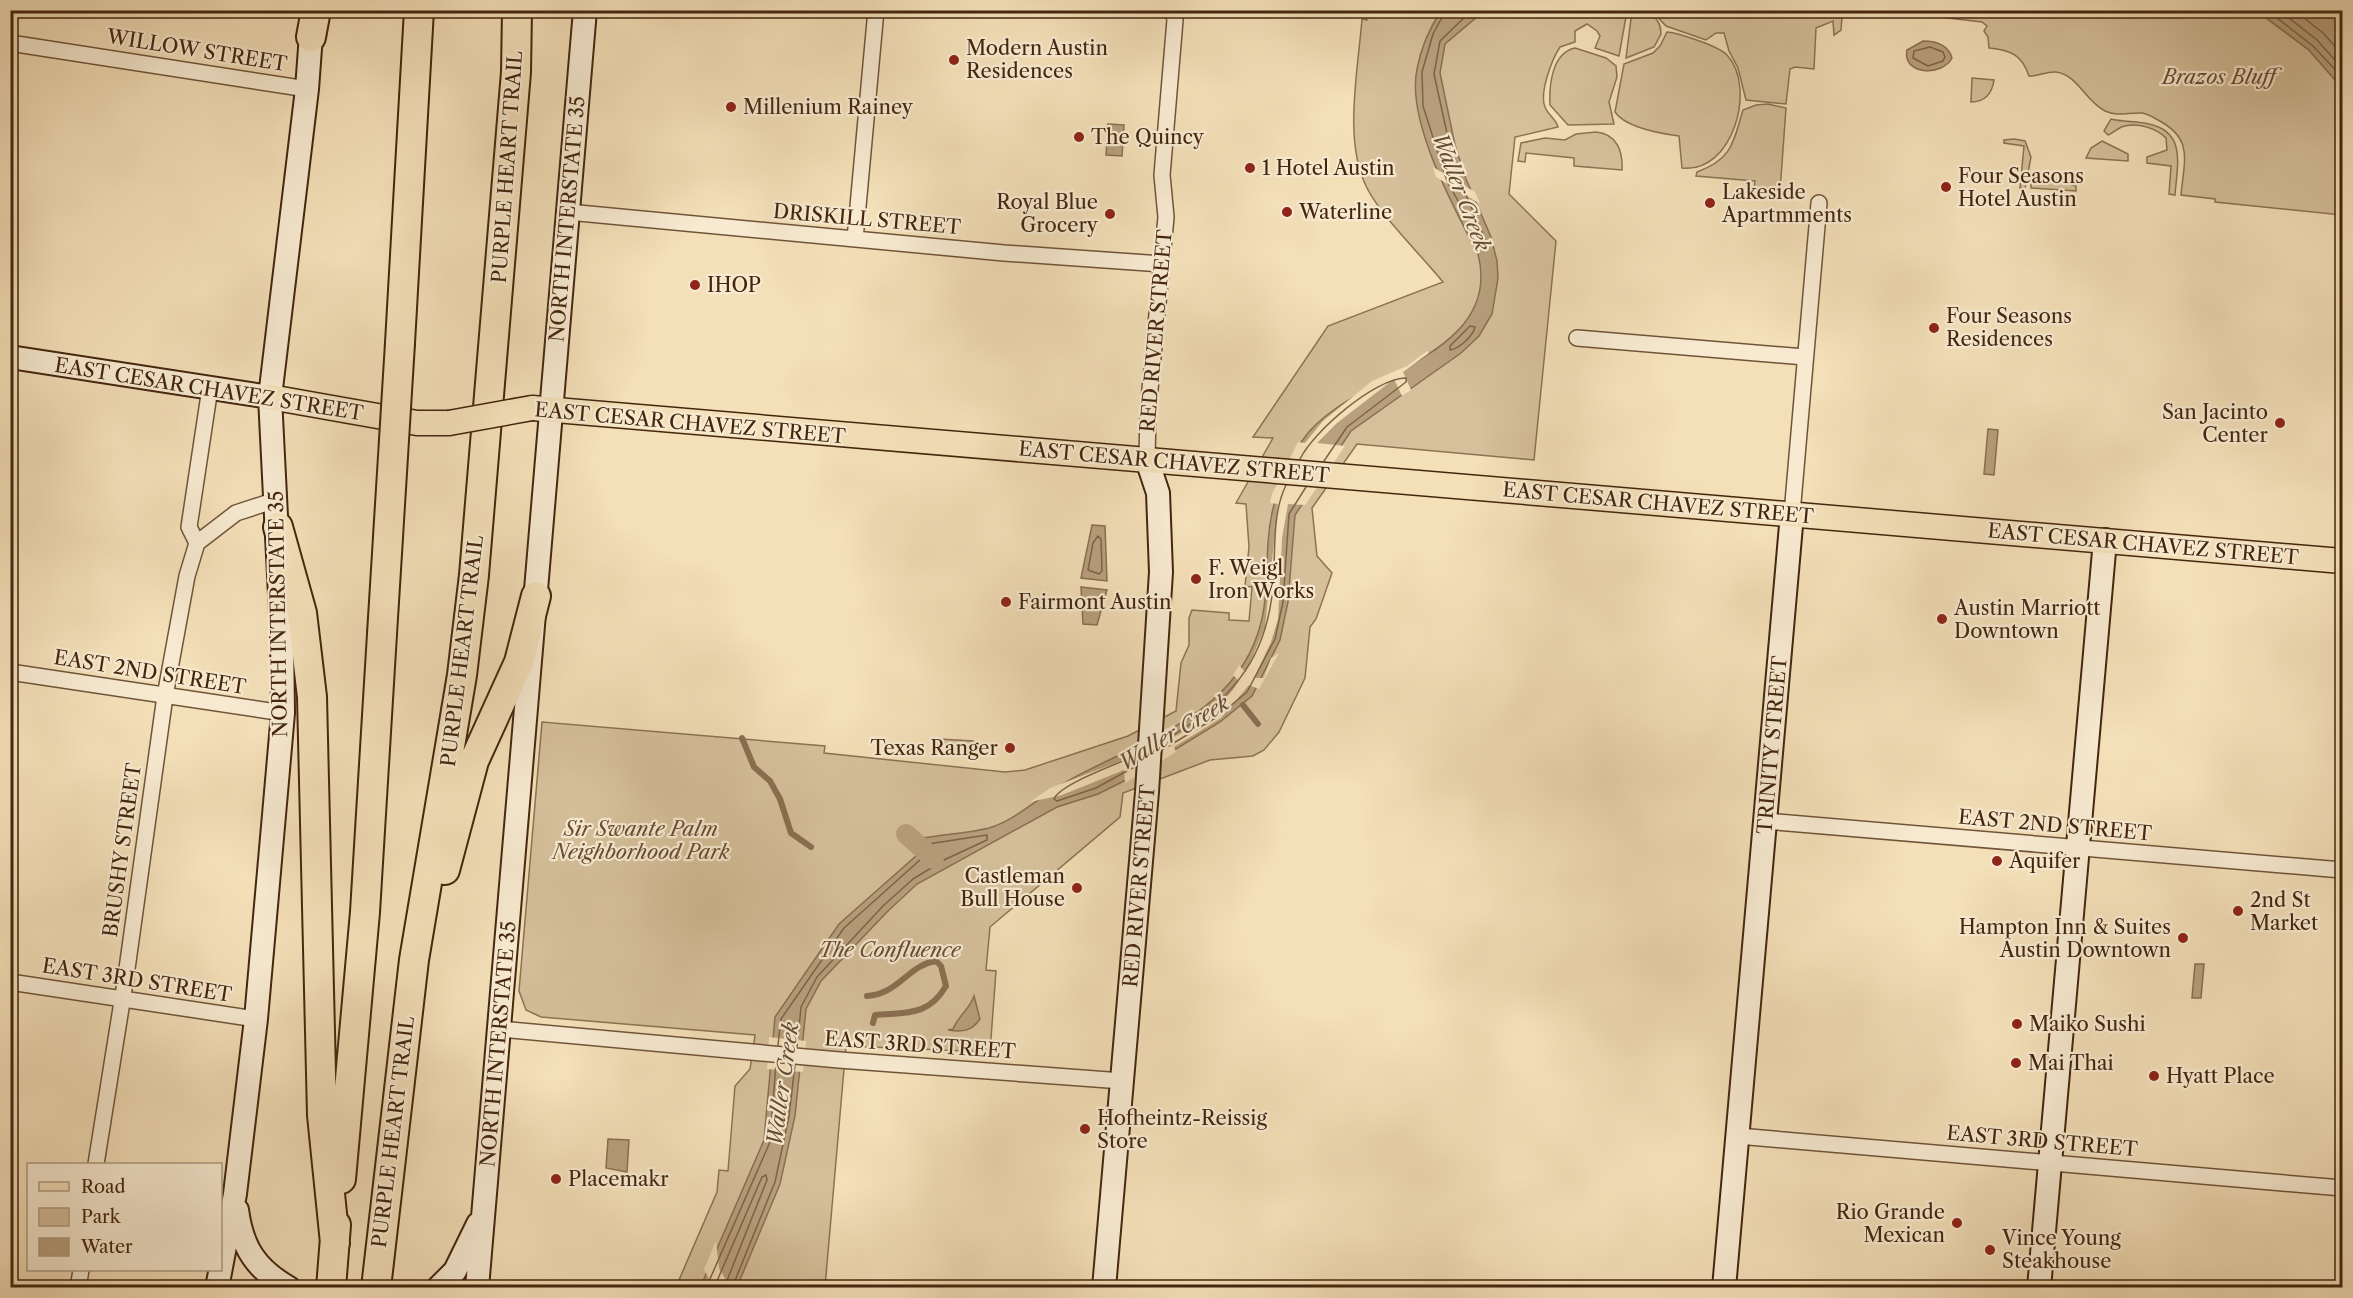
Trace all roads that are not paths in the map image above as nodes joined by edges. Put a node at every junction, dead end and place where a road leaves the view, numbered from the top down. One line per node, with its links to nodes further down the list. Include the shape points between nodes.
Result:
1 (419, 10): 44 (highway, bridge, via 365,912)
2 (517, 10): 32 (highway, PURPLE HEART TRAIL, via 516,72 474,576 462,675)
3 (585, 10): 10 (main road, NORTH INTERSTATE 35)
4 (876, 10): 11 (street)
5 (1176, 14): 12 (street, RED RIVER STREET, via 1162,175 1166,217)
6 (313, 19): 8 (main road, NORTH INTERSTATE 35)
7 (10, 43): 8 (street, WILLOW STREET)
8 (307, 88): 17 (main road, NORTH INTERSTATE 35)
9 (1819, 203): 15 (street, TRINITY STREET)
10 (568, 212): 11 (street, DRISKILL STREET); 18 (main road, NORTH INTERSTATE 35)
11 (855, 239): 12 (street, DRISKILL STREET)
12 (1162, 264): 19 (street, RED RIVER STREET)
13 (1577, 338): 15 (street)
14 (10, 357): 16 (main road, EAST CESAR CHAVEZ STREET)
15 (1805, 357): 21 (street, TRINITY STREET)
16 (210, 388): 17 (main road, EAST CESAR CHAVEZ STREET); 23 (street, BRUSHY STREET, via 189,527)
17 (270, 397): 18 (main road, EAST CESAR CHAVEZ STREET, bridge, via 417,423 449,423); 20 (main road, NORTH INTERSTATE 35)
18 (542, 409): 19 (main road, EAST CESAR CHAVEZ STREET); 25 (main road, NORTH INTERSTATE 35)
19 (1147, 460): 21 (main road, EAST CESAR CHAVEZ STREET); 37 (main road, RED RIVER STREET, via 1158,493 1161,572 1153,724)
20 (277, 514): 23 (street, via 236,513); 28 (main road, NORTH INTERSTATE 35); 44 (highway, via 302,613 311,678 322,1115)
21 (1792, 514): 22 (main road, EAST CESAR CHAVEZ STREET); 29 (main road, TRINITY STREET)
22 (2105, 540): 24 (main road, EAST CESAR CHAVEZ STREET); 30 (main road)
23 (197, 543): 27 (street, BRUSHY STREET, via 187,576)
24 (2343, 561)
25 (536, 596): 32 (highway, via 519,662 474,761 453,843); 36 (main road, NORTH INTERSTATE 35)
26 (10, 672): 27 (street, EAST 2ND STREET)
27 (165, 696): 28 (street, EAST 2ND STREET); 34 (street, BRUSHY STREET)
28 (283, 713): 35 (main road, NORTH INTERSTATE 35)
29 (1765, 821): 30 (street, EAST 2ND STREET); 38 (main road, TRINITY STREET)
30 (2077, 848): 31 (street, EAST 2ND STREET); 40 (main road)
31 (2343, 870)
32 (414, 960): 52 (highway, PURPLE HEART TRAIL)
33 (10, 982): 34 (street, EAST 3RD STREET)
34 (123, 999): 35 (street, EAST 3RD STREET); 39 (street, BRUSHY STREET)
35 (256, 1019): 42 (main road, NORTH INTERSTATE 35)
36 (500, 1029): 37 (street, EAST 3RD STREET); 43 (main road, NORTH INTERSTATE 35)
37 (1122, 1082): 55 (main road, RED RIVER STREET)
38 (1738, 1136): 40 (street, EAST 3RD STREET); 56 (main road, TRINITY STREET)
39 (96, 1163)
40 (2050, 1163): 41 (street, EAST 3RD STREET); 57 (main road)
41 (2343, 1188)
42 (235, 1194): 45 (main road, NORTH INTERSTATE 35); 50 (main road, via 241,1236 272,1278)
43 (484, 1214): 53 (main road, via 455,1271); 54 (main road, NORTH INTERSTATE 35)
44 (335, 1243): 51 (highway)
45 (222, 1261)
46 (81, 1271): 48 (street)
47 (220, 1271): 49 (main road, NORTH INTERSTATE 35)
48 (78, 1287)
49 (217, 1287)
50 (289, 1287)
51 (331, 1287)
52 (375, 1287)
53 (438, 1287)
54 (477, 1287)
55 (1104, 1287)
56 (1724, 1287)
57 (2039, 1287)

